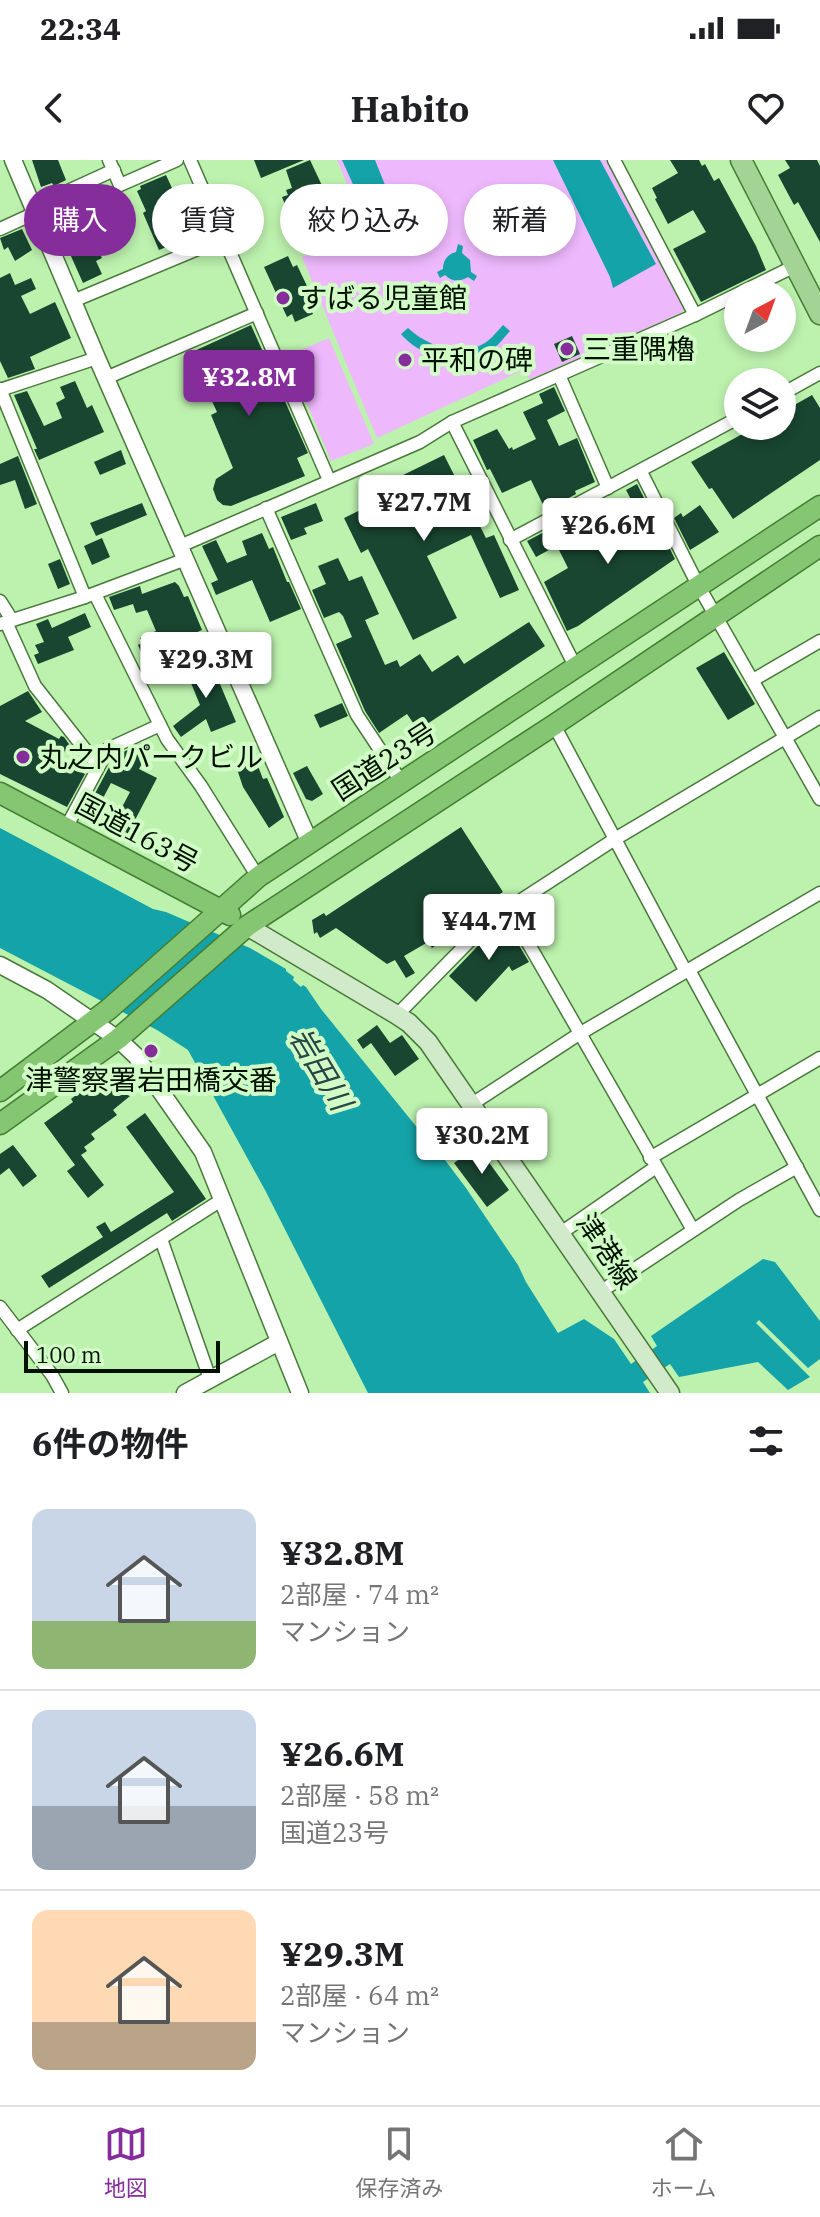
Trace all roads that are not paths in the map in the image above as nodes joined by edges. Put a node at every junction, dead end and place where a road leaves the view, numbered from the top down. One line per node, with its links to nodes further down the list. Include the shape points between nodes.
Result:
1 (13, 160): 9 (street)
2 (177, 160): 6 (street, via 120,185)
3 (190, 160): 8 (street)
4 (614, 160): 20 (street)
5 (741, 160): 15 (main road)
6 (112, 165): 7 (street)
7 (79, 184)
8 (200, 184)
9 (24, 186)
10 (24, 216): 11 (street)
11 (0, 229)
12 (54, 256): 17 (street)
13 (181, 256): 17 (street)
14 (232, 256): 18 (street)
15 (795, 266): 16 (main road); 20 (street)
16 (813, 285): 19 (main road)
17 (73, 301): 21 (street)
18 (257, 313): 24 (street); 30 (street)
19 (820, 314)
20 (695, 315): 23 (street)
21 (97, 358): 24 (street); 26 (street)
22 (820, 373): 25 (street)
23 (559, 375): 27 (street); 31 (street)
24 (106, 378): 36 (street)
25 (796, 386)
26 (0, 390): 38 (street)
27 (452, 422): 30 (street, via 420,442); 34 (street)
28 (724, 426): 29 (street)
29 (641, 472): 31 (street); 37 (street)
30 (329, 480): 33 (street)
31 (608, 488): 34 (street)
32 (820, 506): 37 (highway, 国道23号)
33 (266, 508): 36 (street); 50 (street, via 357,715)
34 (510, 540): 43 (street)
35 (820, 546): 40 (highway)
36 (183, 552): 38 (street); 55 (street)
37 (698, 585): 40 (street); 43 (highway, 国道23号)
38 (90, 595): 41 (street); 46 (street)
39 (0, 601): 41 (street)
40 (717, 615): 44 (street); 47 (highway)
41 (6, 622): 49 (street, via 35,686)
42 (820, 641): 44 (street)
43 (576, 668): 50 (highway, 国道23号)
44 (753, 680): 48 (street)
45 (820, 717): 48 (street)
46 (160, 725): 49 (street, via 108,749); 56 (street)
47 (554, 725): 54 (street); 60 (highway)
48 (785, 738): 52 (street); 54 (street)
49 (98, 766): 53 (street)
50 (402, 783): 55 (highway, 国道23号)
51 (0, 793): 53 (highway, 国道163号)
52 (820, 799)
53 (66, 828): 59 (highway, 国道163号)
54 (615, 839): 58 (street); 62 (street)
55 (310, 843): 56 (highway, 国道23号)
56 (258, 877): 59 (highway, 国道23号)
57 (820, 893): 62 (street)
58 (508, 908): 64 (street, via 477,932); 66 (street)
59 (219, 912): 60 (highway, 国道163号); 63 (highway, 国道23号)
60 (241, 930): 64 (main road, 津港線); 65 (highway)
61 (0, 965): 63 (street)
62 (687, 971): 66 (street); 69 (street)
63 (101, 1015): 65 (street); 68 (highway, 国道23号)
64 (397, 1015): 70 (main road, 津港線, via 436,1050)
65 (124, 1034): 71 (highway); 75 (street, via 203,1152)
66 (579, 1034): 70 (street); 72 (street)
67 (820, 1058): 69 (street)
68 (0, 1091)
69 (757, 1095): 72 (street); 73 (street)
70 (472, 1104): 78 (main road, 津港線)
71 (0, 1124)
72 (653, 1162): 77 (street); 78 (street)
73 (797, 1167): 74 (street); 77 (street)
74 (817, 1194): 76 (street)
75 (223, 1199): 79 (street); 83 (street)
76 (820, 1210)
77 (693, 1230): 80 (street)
78 (561, 1233): 80 (main road, 津港線)
79 (161, 1239): 82 (street); 84 (street)
80 (600, 1292): 88 (main road, 津港線)
81 (0, 1307): 82 (street)
82 (17, 1330): 85 (street)
83 (279, 1342): 84 (street); 87 (street)
84 (210, 1379): 86 (street)
85 (62, 1393)
86 (185, 1393)
87 (300, 1393)
88 (670, 1393)

